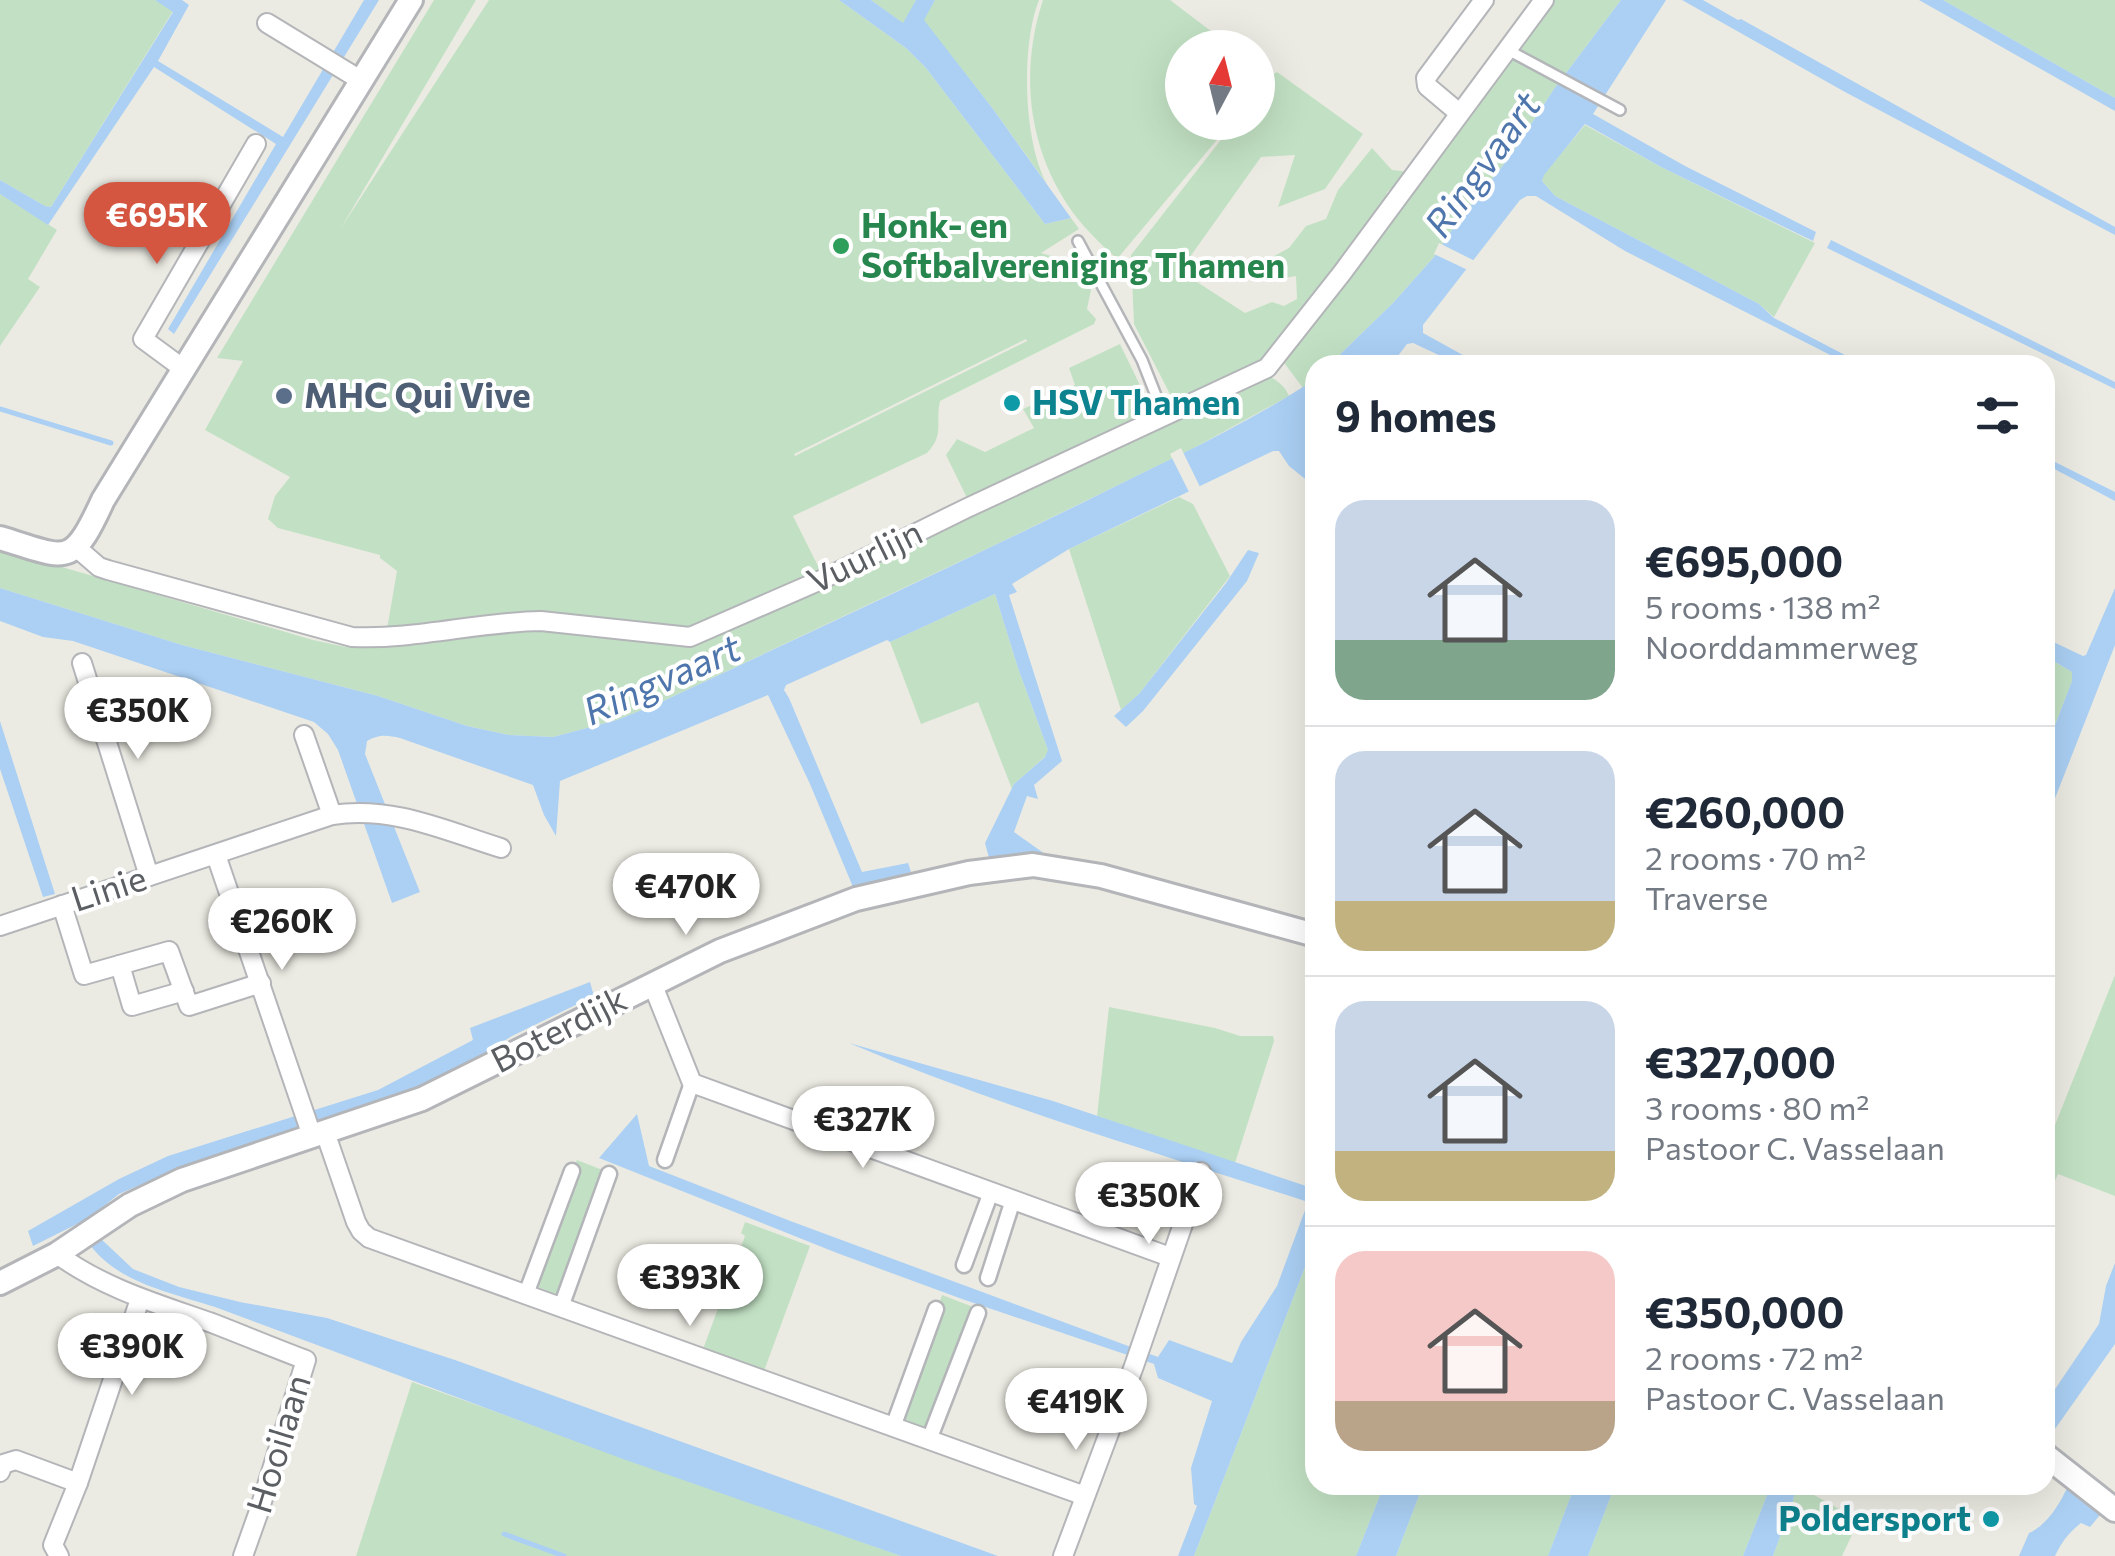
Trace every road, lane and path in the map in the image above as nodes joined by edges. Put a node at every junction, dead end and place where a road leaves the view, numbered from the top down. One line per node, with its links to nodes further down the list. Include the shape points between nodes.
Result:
1 (411, 0): 6 (street)
2 (1484, 0): 8 (street, via 1426,78)
3 (1544, 0): 5 (street, Vuurlijn)
4 (267, 23): 6 (street)
5 (1506, 50): 7 (lane); 8 (street, Vuurlijn)
6 (354, 76): 11 (street)
7 (1620, 110)
8 (1459, 113): 12 (street, Vuurlijn, via 1268,368)
9 (256, 144): 11 (street, via 143,340)
10 (1078, 241): 12 (lane)
11 (185, 370): 14 (street)
12 (1164, 416): 14 (street, Vuurlijn, via 690,637 541,621 352,636 119,574)
13 (0, 538): 14 (street, via 58,555)
14 (77, 548)
15 (82, 663): 20 (street)
16 (304, 735): 17 (street)
17 (332, 815): 18 (street, Linie, via 393,814); 19 (street, Linie)
18 (502, 848)
19 (216, 855): 20 (street, Linie); 25 (street)
20 (149, 876): 21 (street, Linie)
21 (62, 905): 22 (street, Linie); 24 (street, via 84,975)
22 (0, 926)
23 (1305, 932): 26 (street, Boterdijk, via 1100,876 1033,865 969,872 856,899)
24 (120, 965): 27 (street, via 169,951); 27 (street, via 132,1006)
25 (261, 983): 27 (street, via 189,1006); 29 (street)
26 (652, 984): 28 (street); 29 (street, Boterdijk, via 422,1099)
27 (184, 991)
28 (692, 1083): 30 (street); 34 (street)
29 (315, 1132): 36 (street, Boterdijk, via 182,1180); 41 (street, via 369,1238)
30 (665, 1160)
31 (572, 1171): 41 (street)
32 (1201, 1172): 37 (street)
33 (609, 1174): 43 (street)
34 (990, 1192): 35 (street); 38 (street)
35 (1013, 1200): 37 (street); 39 (street)
36 (57, 1254): 40 (street, Boterdijk); 42 (street, Hooilaan)
37 (1170, 1257): 51 (street)
38 (964, 1265)
39 (988, 1278)
40 (0, 1283)
41 (526, 1294): 43 (street)
42 (140, 1299): 50 (street); 54 (street, Hooilaan, via 306,1360)
43 (562, 1307): 46 (street)
44 (936, 1309): 46 (street)
45 (978, 1313): 47 (street)
46 (894, 1427): 47 (street)
47 (929, 1440): 51 (street)
48 (2055, 1463): 52 (street)
49 (0, 1472): 50 (street, via 16,1460)
50 (78, 1483): 53 (street, via 53,1545)
51 (1085, 1496): 55 (street)
52 (2115, 1510)
53 (59, 1556)
54 (243, 1556)
55 (1063, 1556)

